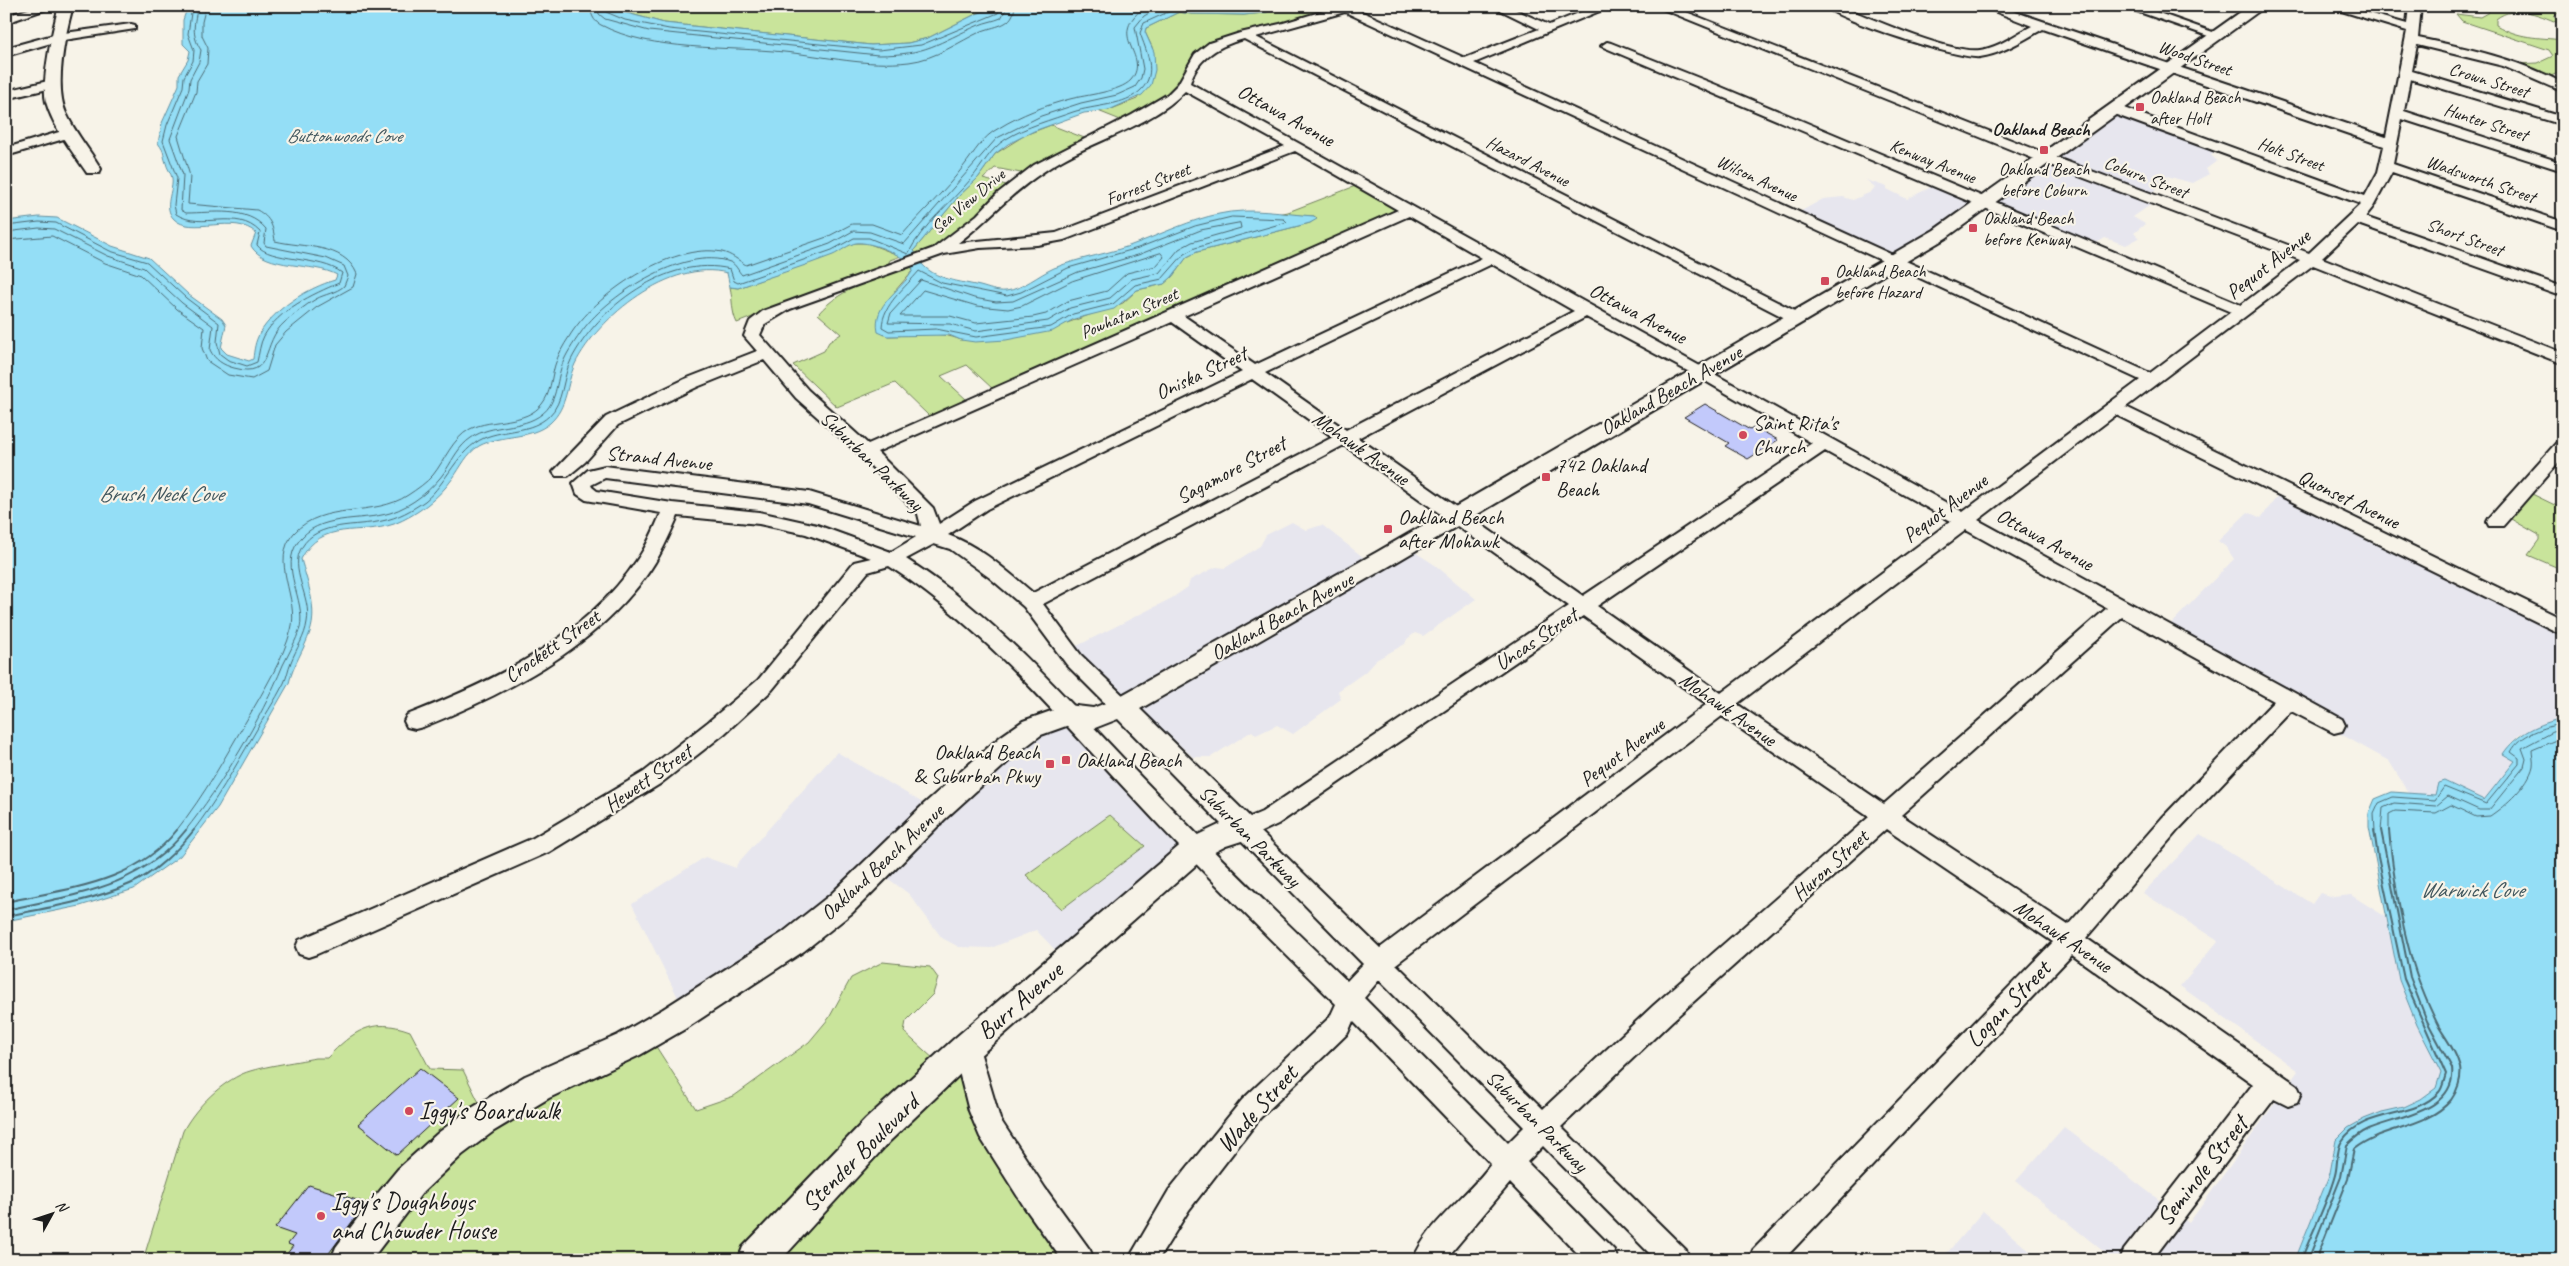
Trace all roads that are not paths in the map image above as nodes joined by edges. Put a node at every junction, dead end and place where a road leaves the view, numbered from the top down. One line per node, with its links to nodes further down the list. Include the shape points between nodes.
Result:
1 (50, 6): 13 (street)
2 (66, 6): 20 (street)
3 (1497, 6): 16 (street)
4 (1607, 6): 16 (street)
5 (1660, 6): 37 (street, Coburn Street)
6 (1829, 6): 14 (street, via 1950,50 1972,54 1989,51)
7 (1986, 6): 14 (street, Wood Street)
8 (2127, 6): 19 (street)
9 (2330, 6): 17 (street)
10 (2415, 6): 17 (street, Pequot Avenue)
11 (1349, 7): 18 (street, Sea View Drive); 23 (street, Wilson Avenue)
12 (2257, 7): 19 (street, Oakland Beach Avenue)
13 (6, 20)
14 (2042, 25): 24 (street, Wood Street)
15 (131, 27): 20 (street)
16 (1549, 29): 23 (street)
17 (2411, 34): 25 (street, Pequot Avenue); 28 (street, via 2492,56)
18 (1244, 35): 27 (street, Sea View Drive, via 1204,52); 56 (street, Hazard Avenue)
19 (2218, 36): 24 (street, Oakland Beach Avenue)
20 (57, 38): 22 (street); 26 (street)
21 (1607, 46): 42 (street, Kenway Avenue)
22 (6, 52)
23 (1463, 63): 50 (street, Wilson Avenue)
24 (2171, 69): 30 (street, Oakland Beach Avenue); 34 (street, Wood Street)
25 (2405, 73): 31 (street, Pequot Avenue); 32 (street, Crown Street)
26 (52, 84): 29 (street); 33 (street, via 55,107)
27 (1184, 85): 35 (street, Ottawa Avenue); 44 (street, Sea View Drive, via 1149,112 1039,168)
28 (2563, 88)
29 (6, 95)
30 (2116, 110): 37 (street, Oakland Beach Avenue); 41 (street, Holt Street)
31 (2397, 113): 34 (street, Pequot Avenue); 39 (street, Hunter Street)
32 (2563, 121)
33 (69, 133): 36 (street); 40 (street)
34 (2392, 144): 38 (street, Pequot Avenue)
35 (1296, 146): 43 (street, Ottawa Avenue); 47 (street, Forrest Street, via 1074,232 1037,241)
36 (6, 152)
37 (2047, 159): 42 (street, Oakland Beach Avenue); 51 (street, Coburn Street)
38 (2386, 166): 41 (street, Pequot Avenue); 46 (street, Wadsworth Street)
39 (2563, 166)
40 (93, 169)
41 (2368, 202): 45 (street, Pequot Avenue)
42 (1986, 203): 50 (street, Oakland Beach Avenue); 54 (street, Kenway Avenue)
43 (1408, 211): 49 (street, Ottawa Avenue); 55 (street, Powhatan Street)
44 (982, 218): 47 (street); 48 (street, Sea View Drive)
45 (2355, 218): 51 (street, Pequot Avenue, via 2334,242); 52 (street, Short Street)
46 (2563, 227)
47 (1011, 242): 48 (street, Forrest Street)
48 (939, 251): 57 (street, Sea View Drive, via 766,315 755,324 752,336)
49 (1493, 258): 53 (street, Ottawa Avenue); 59 (street, Oniska Street)
50 (1892, 261): 56 (street, Oakland Beach Avenue); 61 (street, Wilson Avenue)
51 (2310, 261): 54 (street, Pequot Avenue); 58 (street, Coburn Street)
52 (2563, 292)
53 (1586, 310): 60 (street, Ottawa Avenue); 63 (street, Sagamore Street)
54 (2244, 312): 61 (street, Pequot Avenue)
55 (1174, 316): 59 (street, Mohawk Avenue); 66 (street, Powhatan Street)
56 (1795, 317): 60 (street, Oakland Beach Avenue)
57 (767, 353): 66 (street, Suburban Parkway, via 802,394); 67 (street, via 691,383 612,421)
58 (2563, 359)
59 (1255, 372): 63 (street, Mohawk Avenue); 72 (street, Oniska Street, via 981,505)
60 (1701, 372): 64 (street, Ottawa Avenue); 69 (street, Oakland Beach Avenue)
61 (2153, 380): 62 (street, Pequot Avenue)
62 (2116, 409): 70 (street, Pequot Avenue); 77 (street, Quonset Avenue)
63 (1345, 436): 69 (street, Mohawk Avenue); 74 (street, Sagamore Street)
64 (1824, 443): 70 (street, Ottawa Avenue); 75 (street, Uncas Street)
65 (2563, 446): 71 (street)
66 (866, 451): 72 (street, Suburban Parkway, via 927,512)
67 (562, 472)
68 (672, 509): 72 (street, Strand Avenue, via 592,496 583,490 582,483 594,474 605,472 809,498); 73 (street, Strand Avenue, via 785,523 844,540); 82 (street, Crockett Street, via 648,559 600,615 554,651 498,684)
69 (1457, 516): 75 (street, Mohawk Avenue); 80 (street, Oakland Beach Avenue)
70 (1966, 520): 76 (street, Ottawa Avenue); 79 (street, Pequot Avenue)
71 (2496, 522)
72 (933, 536): 73 (street, Hewett Street); 74 (street, Suburban Parkway, via 957,545)
73 (892, 559): 81 (street, via 925,580 971,618); 88 (street, Hewett Street, via 861,567 765,686 652,778 541,845)
74 (1031, 602): 80 (street, Suburban Parkway, via 1074,660)
75 (1584, 607): 79 (street, Mohawk Avenue); 85 (street, Uncas Street, via 1270,818)
76 (2121, 607): 78 (street, Ottawa Avenue); 84 (street, Huron Street)
77 (2563, 628)
78 (2288, 700): 83 (street, Ottawa Avenue); 87 (street, Logan Street, via 2170,824)
79 (1722, 704): 84 (street, Mohawk Avenue); 89 (street, Pequot Avenue)
80 (1122, 707): 81 (street, Oakland Beach Avenue, via 1095,718); 85 (street, Suburban Parkway)
81 (1068, 715): 86 (street); 95 (street, Oakland Beach Avenue, via 1032,728 1010,744 908,836 841,904 793,942 674,1020 629,1045 537,1087 482,1120 450,1144 400,1191)
82 (415, 721)
83 (2334, 725)
84 (1884, 816): 87 (street, Mohawk Avenue); 93 (street, Huron Street, via 1663,1013)
85 (1244, 829): 86 (street, Burr Avenue, via 1217,837); 89 (street, Suburban Parkway)
86 (1195, 849): 90 (street); 91 (street, Burr Avenue)
87 (2070, 940): 92 (street, Mohawk Avenue); 102 (street, Logan Street)
88 (308, 947)
89 (1378, 964): 90 (street, Wade Street, via 1356,988); 93 (street, Suburban Parkway)
90 (1351, 1002): 94 (street); 98 (street, Wade Street, via 1339,1025 1251,1109 1180,1200)
91 (966, 1048): 96 (street, Stender Boulevard, via 872,1136); 97 (street, Burr Avenue, via 982,1111 990,1128)
92 (2279, 1088): 103 (street, Seminole Street)
93 (1543, 1126): 94 (street, Huron Street); 101 (street, Suburban Parkway)
94 (1508, 1163): 99 (street, Huron Street); 100 (street)
95 (349, 1260)
96 (756, 1260)
97 (1080, 1260)
98 (1142, 1260)
99 (1427, 1260)
100 (1604, 1260)
101 (1676, 1260)
102 (1763, 1260)
103 (2134, 1260)

